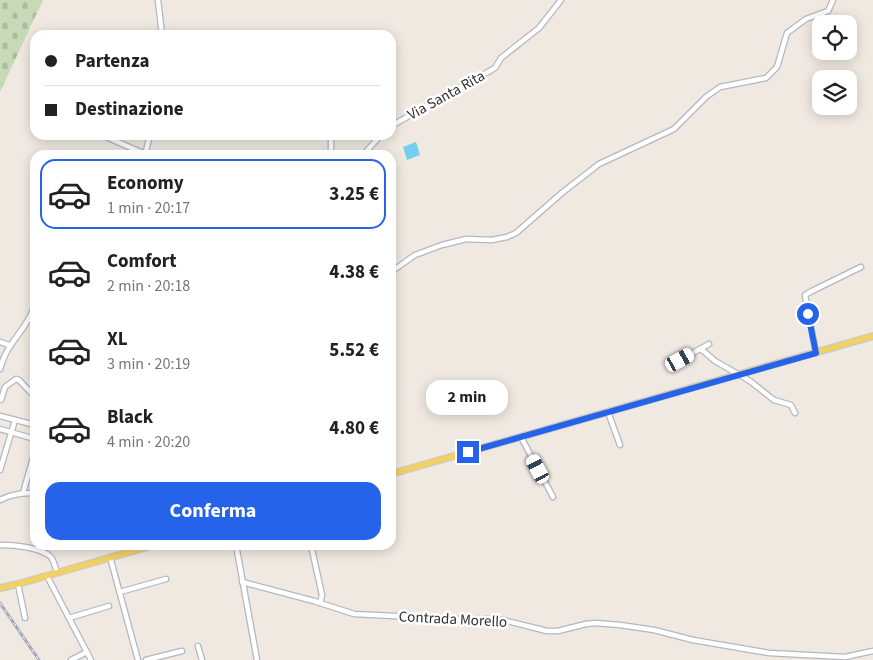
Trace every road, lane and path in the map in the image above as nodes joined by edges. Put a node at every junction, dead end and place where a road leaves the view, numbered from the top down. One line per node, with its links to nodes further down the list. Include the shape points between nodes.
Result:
1 (158, 0): 4 (street)
2 (561, 0): 5 (street, Via Santa Rita, via 539,28 501,58 495,68)
3 (833, 0): 11 (street, via 828,11 806,19 787,33 777,67 766,78 720,87 706,96 674,129 599,164 516,233 492,240 466,240 442,245 415,254)
4 (161, 30)
5 (396, 123)
6 (113, 140): 8 (street)
7 (376, 140): 9 (street)
8 (136, 150)
9 (368, 150)
10 (862, 267): 18 (street, via 805,295)
11 (396, 268)
12 (30, 316): 16 (street)
13 (873, 336): 18 (main road)
14 (0, 342): 16 (street)
15 (709, 344): 17 (street)
16 (10, 345): 20 (street)
17 (701, 349): 19 (street); 21 (street)
18 (816, 353): 21 (main road)
19 (680, 360)
20 (0, 369)
21 (739, 375): 24 (main road); 25 (street, via 774,400 791,405)
22 (30, 392): 23 (street, via 16,379 5,387)
23 (0, 400)
24 (608, 412): 31 (main road); 33 (street)
25 (795, 413)
26 (0, 416): 27 (street)
27 (15, 420): 28 (street); 30 (street)
28 (30, 424)
29 (0, 429): 30 (street)
30 (11, 433): 32 (street); 35 (street)
31 (521, 437): 36 (main road); 39 (street)
32 (30, 438)
33 (620, 445)
34 (30, 469): 38 (street)
35 (0, 470)
36 (396, 473)
37 (30, 493): 38 (street)
38 (23, 494): 40 (street)
39 (553, 497)
40 (0, 500)
41 (0, 545): 42 (street)
42 (30, 548)
43 (36, 550): 48 (street, via 51,556)
44 (128, 550): 47 (main road)
45 (237, 550): 52 (street)
46 (312, 550): 56 (street, via 322,595)
47 (110, 557): 48 (main road); 55 (street)
48 (57, 572): 49 (main road)
49 (46, 576): 53 (main road); 59 (street)
50 (166, 579): 55 (street)
51 (0, 581): 54 (street)
52 (242, 582): 56 (street, Contrada Morello); 69 (street)
53 (18, 584): 54 (main road); 58 (street)
54 (2, 588)
55 (120, 592): 66 (street)
56 (320, 603): 62 (street, Contrada Morello, via 354,614 496,619 547,631 609,624 769,653 845,656)
57 (109, 606): 59 (street)
58 (25, 618)
59 (69, 618): 63 (street)
60 (198, 646): 68 (street)
61 (182, 651): 67 (street)
62 (873, 651)
63 (87, 652): 64 (street); 65 (street)
64 (71, 660)
65 (91, 660)
66 (138, 660)
67 (146, 660)
68 (202, 660)
69 (257, 660)

